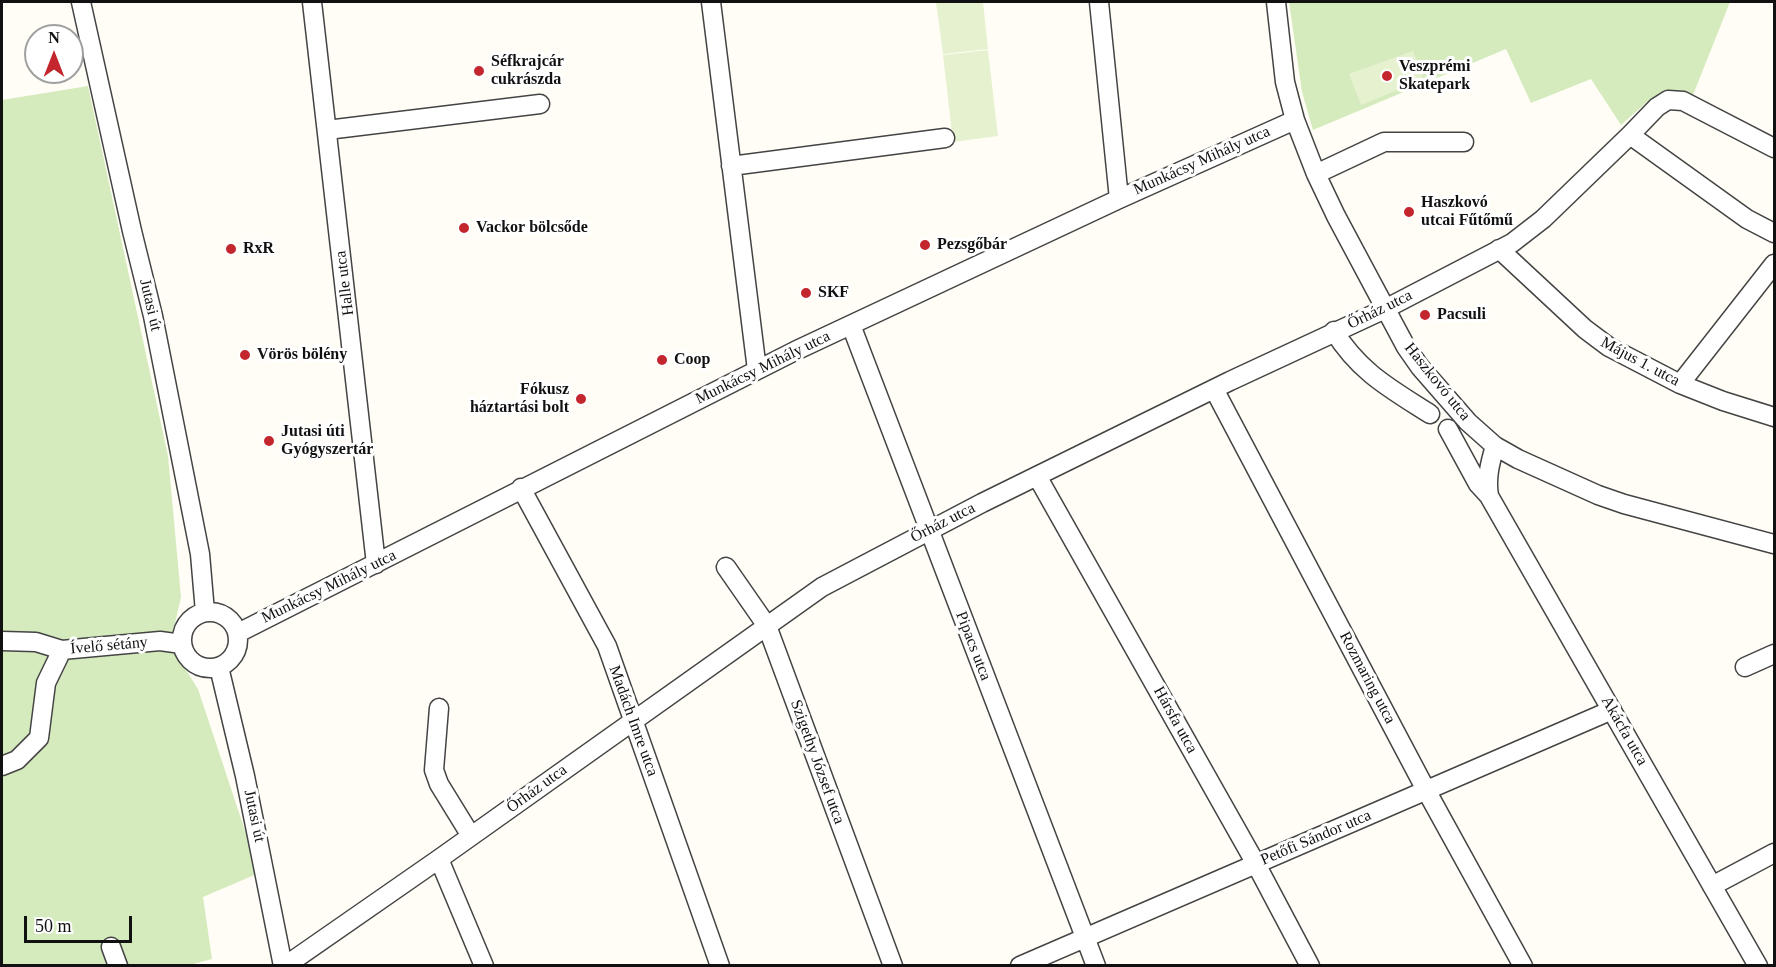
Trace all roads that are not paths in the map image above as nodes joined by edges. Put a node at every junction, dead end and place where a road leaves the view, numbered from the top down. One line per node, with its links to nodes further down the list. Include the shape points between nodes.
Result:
1 (81, 2): 36 (street, Jutasi út, via 153,316 200,554)
2 (312, 2): 8 (street, Halle utca)
3 (711, 2): 13 (street)
4 (1100, 2): 15 (street)
5 (1275, 2): 7 (street, Haszkovó utca, via 1285,82)
6 (540, 104): 8 (street)
7 (1295, 120): 14 (street, Haszkovó utca); 15 (street, Munkácsy Mihály utca)
8 (327, 130): 34 (street, Halle utca)
9 (1630, 135): 12 (street, Őrház utca, via 1657,107 1668,100 1683,101); 16 (street, via 1738,213); 17 (street, Őrház utca, via 1535,225)
10 (945, 138): 13 (street)
11 (1464, 142): 14 (street, via 1384,142)
12 (1774, 148)
13 (731, 166): 22 (street)
14 (1316, 174): 19 (street, Haszkovó utca)
15 (1119, 199): 20 (street, Munkácsy Mihály utca)
16 (1774, 233)
17 (1499, 249): 19 (street, Őrház utca); 23 (street, Május 1. utca, via 1597,339)
18 (1774, 264): 23 (street)
19 (1385, 309): 21 (street, Őrház utca); 28 (street, Haszkovó utca, via 1420,367 1468,422)
20 (851, 325): 22 (street, Munkácsy Mihály utca); 32 (street, Pipacs utca)
21 (1334, 331): 24 (street, Őrház utca); 25 (street, via 1345,350 1368,373)
22 (757, 370): 30 (street, Munkácsy Mihály utca)
23 (1680, 384): 26 (street, Május 1. utca)
24 (1214, 389): 29 (street, Őrház utca); 49 (street, Rozmaring utca)
25 (1430, 414)
26 (1774, 417)
27 (1448, 429): 31 (street, Akácfa utca, via 1478,484)
28 (1495, 446): 31 (street, via 1488,473); 33 (street, Haszkovó utca, via 1623,504)
29 (1037, 476): 32 (street, Őrház utca); 53 (street, Hársfa utca)
30 (521, 488): 34 (street, Munkácsy Mihály utca); 47 (street, Madách Imre utca, via 606,646)
31 (1489, 496): 46 (street, Akácfa utca)
32 (929, 531): 37 (street, Őrház utca, via 822,587); 55 (street, Pipacs utca)
33 (1774, 544)
34 (376, 564): 38 (street, Munkácsy Mihály utca)
35 (726, 567): 37 (street, Szigethy József utca)
36 (205, 612): 38 (street, via 230,618); 40 (street, via 187,623)
37 (767, 626): 47 (street, Őrház utca); 61 (street, Szigethy József utca)
38 (238, 633): 43 (street, via 233,658)
39 (2, 641): 41 (street, Ívelő sétány, via 36,642)
40 (182, 644): 41 (street, Ívelő sétány, via 160,641); 43 (street, via 195,664)
41 (62, 650): 48 (street, via 46,683 39,738 17,760)
42 (1774, 654): 44 (street)
43 (219, 667): 58 (street, Jutasi út, via 246,776)
44 (1745, 667)
45 (439, 708): 50 (street, via 434,770 438,784)
46 (1612, 710): 49 (street, Petőfi Sándor utca); 54 (street, Akácfa utca)
47 (633, 720): 50 (street, Őrház utca); 60 (street, Madách Imre utca)
48 (2, 766)
49 (1426, 790): 53 (street, Petőfi Sándor utca); 65 (street, Rozmaring utca)
50 (471, 836): 52 (street, Őrház utca)
51 (1774, 853): 54 (street)
52 (439, 859): 58 (street, Őrház utca); 59 (street)
53 (1256, 864): 55 (street, Petőfi Sándor utca); 64 (street, Hársfa utca)
54 (1712, 886): 66 (street, Akácfa utca)
55 (1086, 937): 62 (street, Petőfi Sándor utca); 63 (street, Pipacs utca)
56 (111, 947): 57 (street)
57 (118, 966)
58 (284, 966)
59 (484, 966)
60 (720, 966)
61 (893, 966)
62 (1020, 966)
63 (1096, 966)
64 (1310, 966)
65 (1523, 966)
66 (1758, 966)

